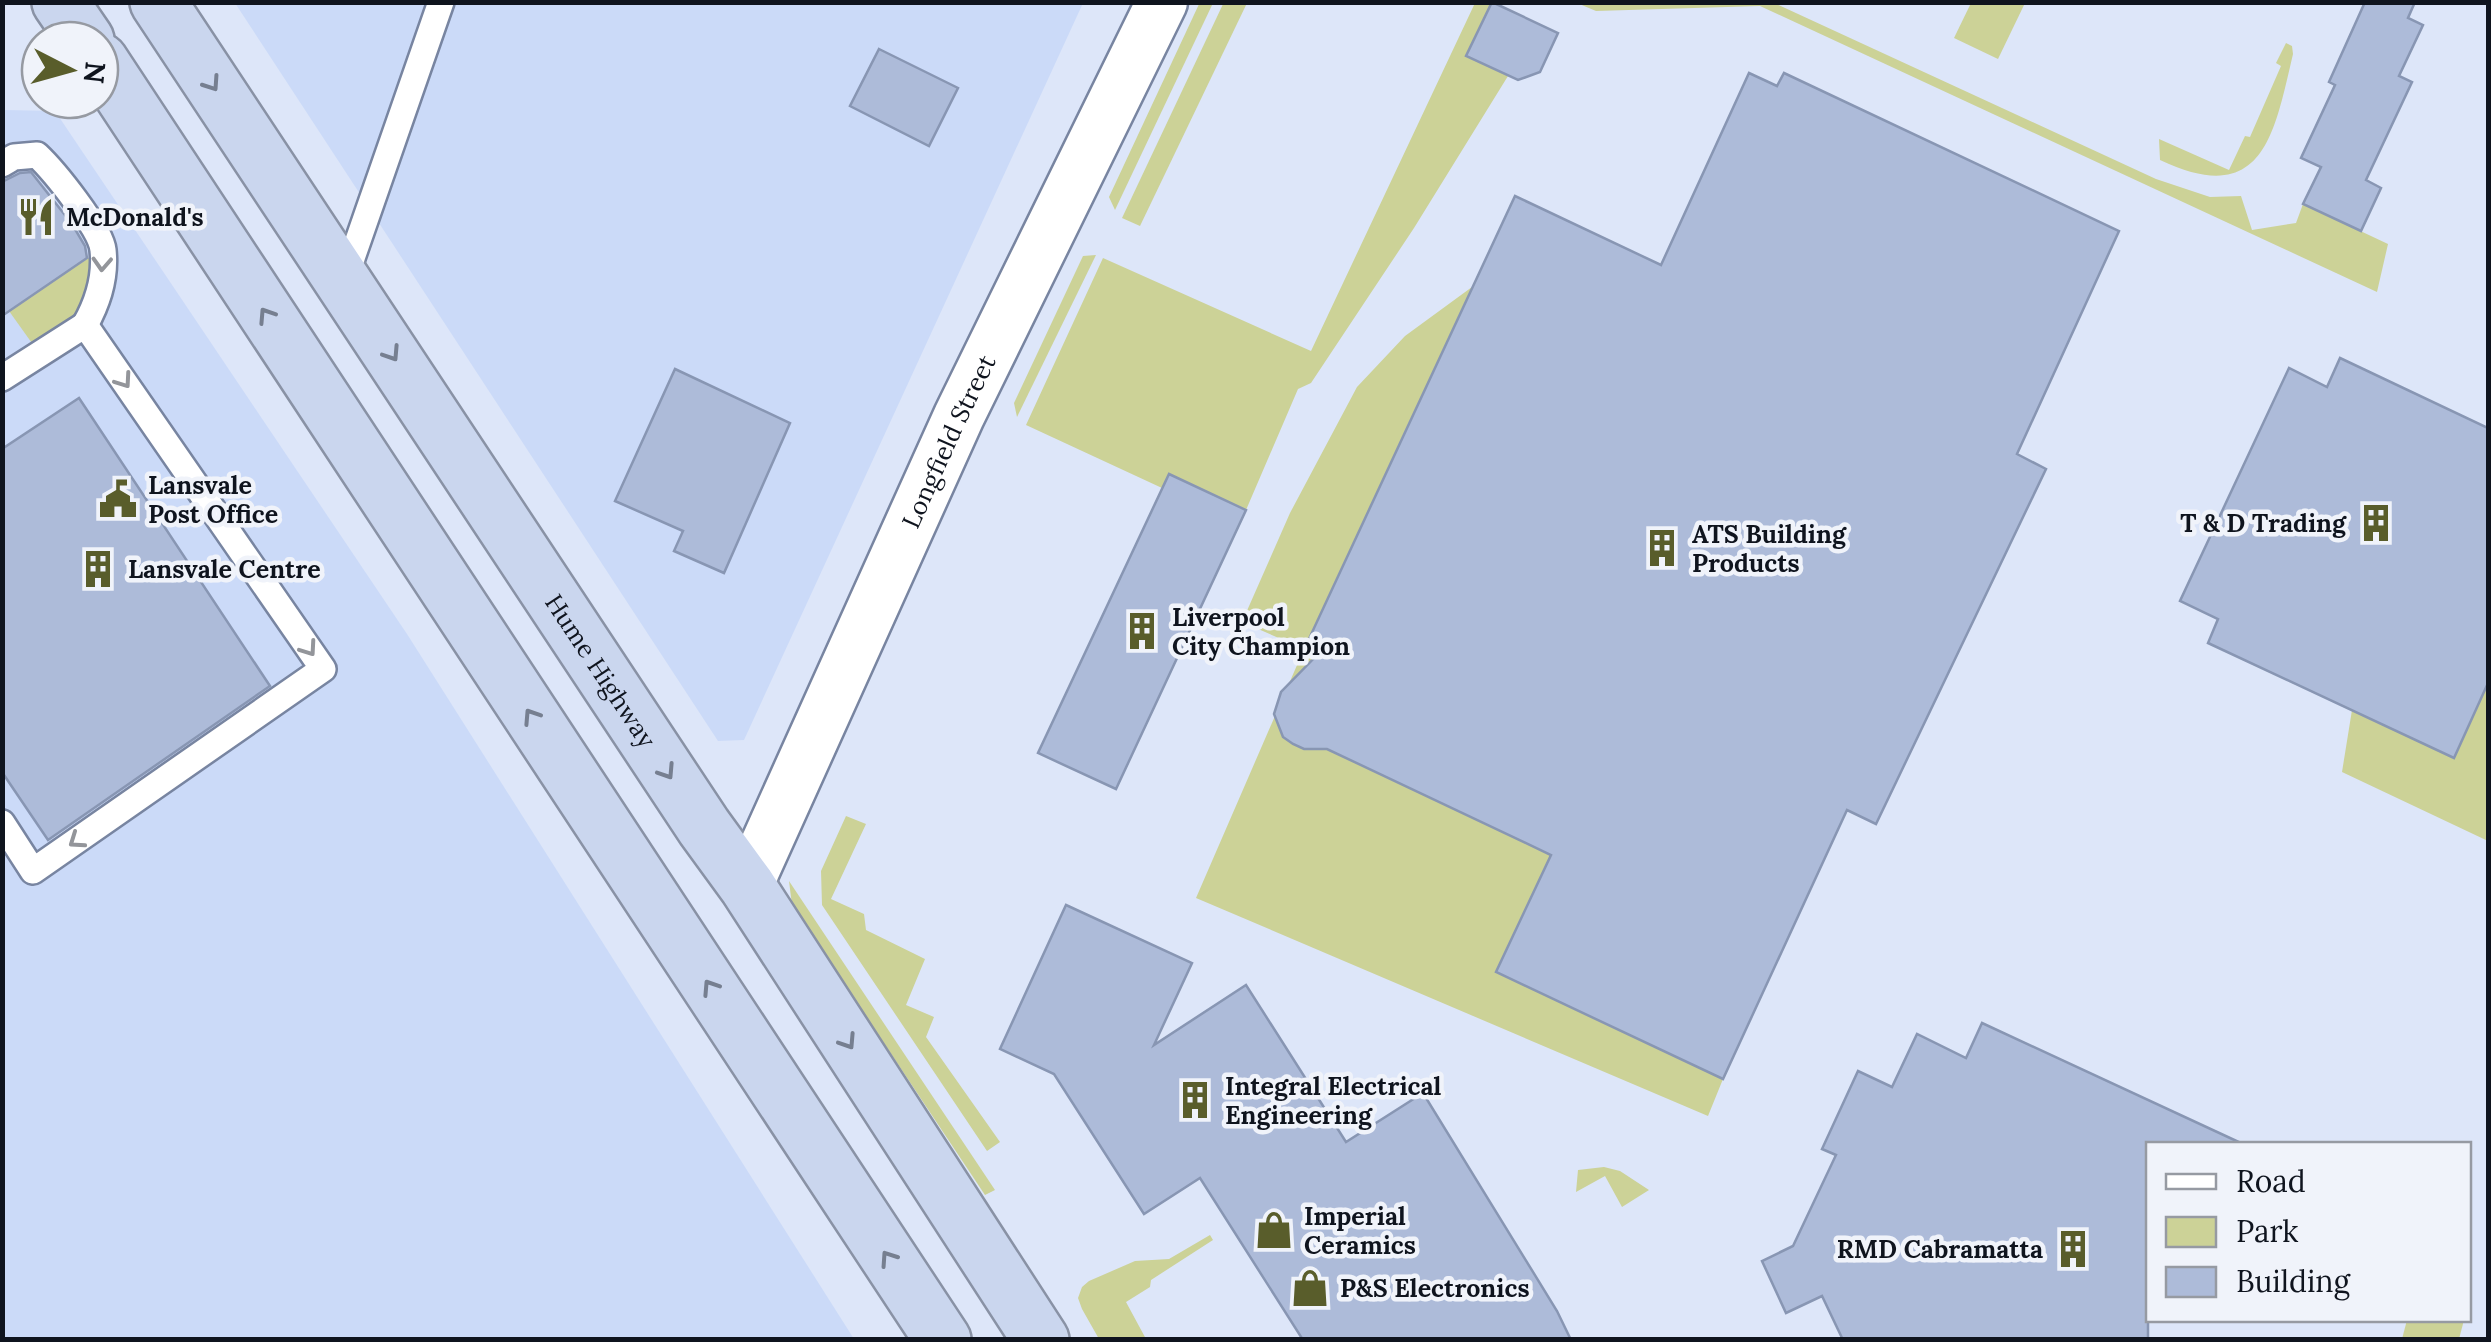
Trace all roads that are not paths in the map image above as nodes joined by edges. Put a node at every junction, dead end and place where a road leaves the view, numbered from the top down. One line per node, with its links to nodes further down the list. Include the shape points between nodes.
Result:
1 (158, 2): 6 (highway, Hume Highway, one-way to 6)
2 (440, 2): 6 (lane)
3 (1162, 2): 10 (street, Longfield Street, via 950,434)
4 (120, 91): 11 (highway, one-way to 4)
5 (2, 164): 7 (lane, one-way to 7, via 37,155 58,174 103,247 100,300)
6 (344, 282): 10 (highway, Hume Highway, one-way to 10)
7 (85, 325): 8 (lane); 9 (lane, one-way to 9, via 323,669 32,871)
8 (2, 378)
9 (5, 834)
10 (747, 886): 12 (highway, Hume Highway, one-way to 12)
11 (942, 1340)
12 (1041, 1340)

